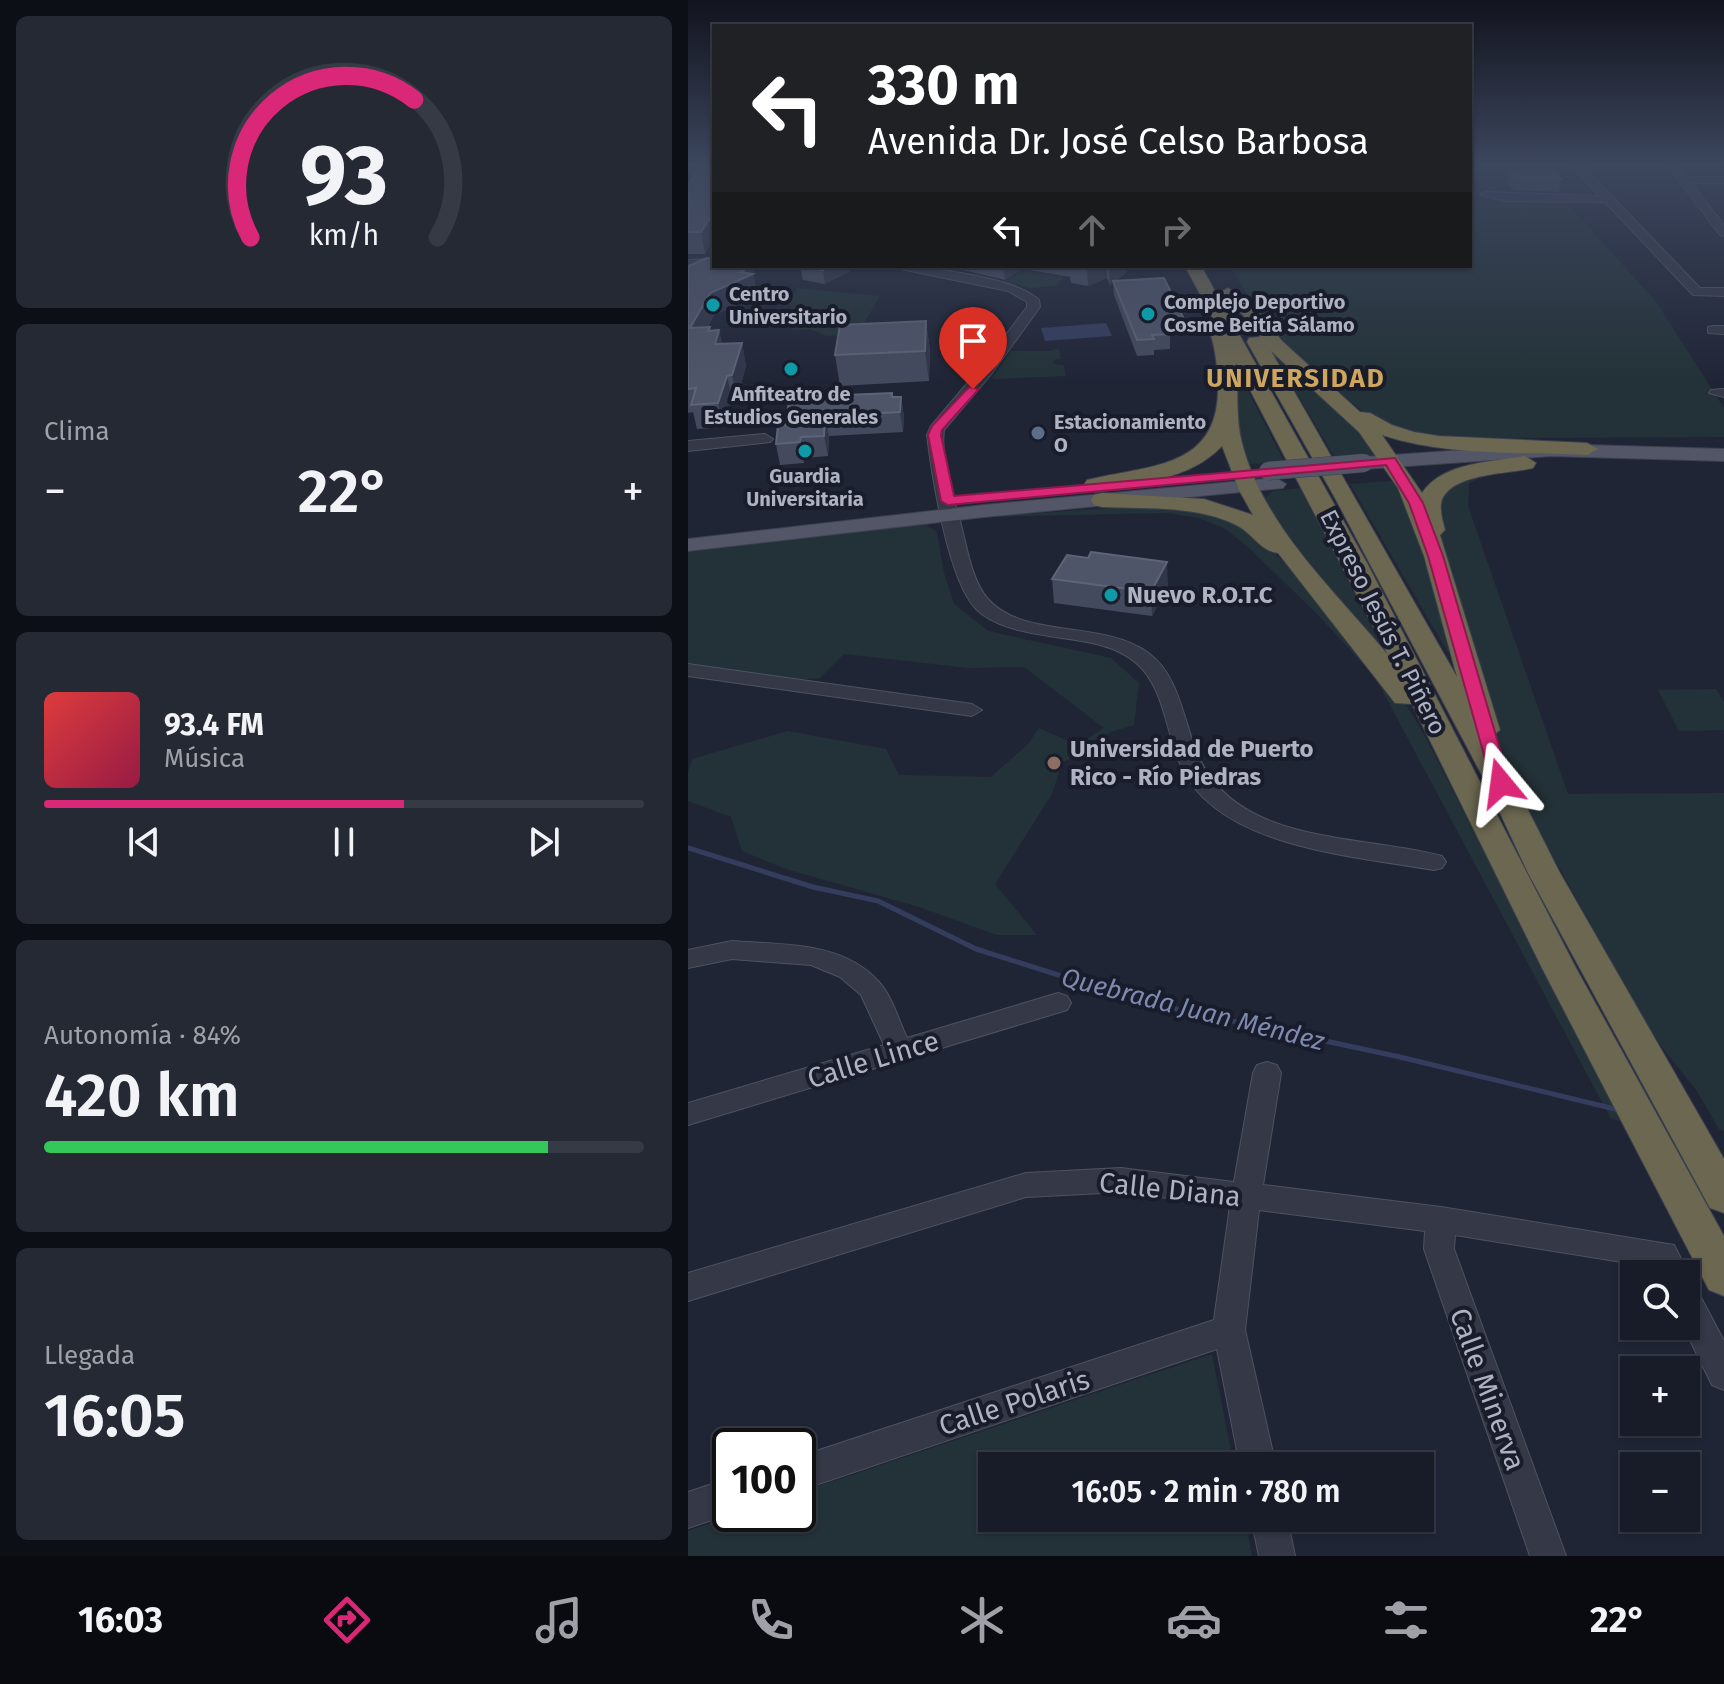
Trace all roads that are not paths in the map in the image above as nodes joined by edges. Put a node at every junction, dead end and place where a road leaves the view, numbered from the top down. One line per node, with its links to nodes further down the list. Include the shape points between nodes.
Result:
1 (1645, 238): 7 (street, via 1697,292)
2 (712, 263): 3 (street)
3 (691, 264)
4 (1195, 268): 8 (highway, Expreso Jesús T. Piñero)
5 (1214, 268): 8 (highway, Expreso Jesús T. Piñero)
6 (926, 269): 20 (street, via 1012,288 1033,302 973,389 936,429)
7 (1724, 292)
8 (1222, 299): 9 (highway, via 1248,310 1275,345); 10 (highway, via 1217,328 1228,371); 27 (highway, Expreso Jesús T. Piñero, via 1346,498); 28 (highway, Expreso Jesús T. Piñero)
9 (1340, 402): 13 (highway, via 1379,427 1420,440); 17 (highway)
10 (1227, 411): 18 (highway, via 1231,445); 19 (highway, via 1213,444 1191,459)
11 (765, 439): 12 (street)
12 (688, 446)
13 (1587, 449): 14 (main road); 17 (main road, via 1517,451)
14 (1724, 455)
15 (1525, 463): 16 (main road); 17 (main road); 23 (highway, via 1454,477 1437,488 1430,503)
16 (1724, 466)
17 (1395, 467): 18 (main road); 23 (highway, via 1416,503)
18 (1259, 479): 19 (main road); 24 (highway)
19 (1099, 492): 20 (main road); 24 (highway, via 1225,512 1247,521)
20 (950, 508): 21 (main road); 22 (main road); 29 (street, via 963,566 982,604 1031,625 1109,639 1150,662 1198,780 1220,805 1254,825)
21 (688, 531)
22 (688, 545)
23 (1436, 556): 27 (highway)
24 (1291, 558): 28 (highway, via 1385,667)
25 (688, 670): 26 (street)
26 (972, 710)
27 (1501, 783): 35 (highway, Expreso Jesús T. Piñero, via 1544,873)
28 (1465, 786): 39 (highway, Expreso Jesús T. Piñero)
29 (1434, 862)
30 (688, 959): 32 (street, via 732,950 814,956 849,970 871,989)
31 (1058, 1003): 32 (street, Calle Lince)
32 (900, 1051): 34 (street, Calle Lince)
33 (1267, 1073): 36 (street)
34 (688, 1114)
35 (1715, 1180)
36 (1246, 1196): 37 (street, Calle Diana); 40 (street, Calle Diana, via 1121,1180 1026,1185); 42 (street)
37 (1441, 1220): 38 (street, Calle Diana); 50 (street, Calle Minerva, via 1439,1249)
38 (1647, 1260)
39 (1724, 1277)
40 (688, 1287)
41 (1700, 1327): 43 (street)
42 (1229, 1330): 44 (street); 45 (street, Calle Polaris)
43 (1724, 1374)
44 (1255, 1452)
45 (816, 1468)
46 (712, 1502): 47 (street)
47 (688, 1510)
48 (1272, 1532): 49 (street)
49 (1277, 1556)
50 (1548, 1556)

